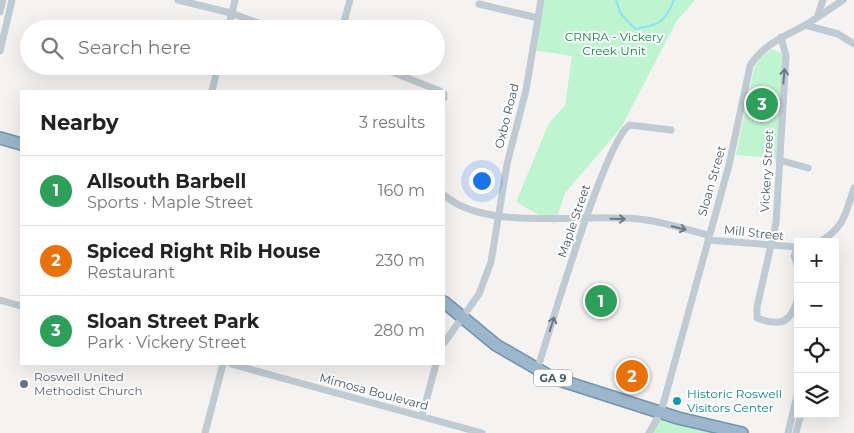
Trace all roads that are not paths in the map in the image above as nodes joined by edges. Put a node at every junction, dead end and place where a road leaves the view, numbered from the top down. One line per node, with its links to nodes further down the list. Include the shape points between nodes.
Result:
1 (3, 0): 10 (street)
2 (12, 0): 20 (street)
3 (178, 0): 11 (street)
4 (235, 0): 11 (street)
5 (350, 0): 16 (street)
6 (542, 0): 13 (street, Oxbo Road)
7 (823, 0): 12 (street)
8 (843, 0): 12 (street, Sloan Street)
9 (479, 4): 13 (street)
10 (0, 12)
11 (231, 13): 14 (street); 15 (street)
12 (818, 15): 17 (street, Sloan Street)
13 (538, 18): 32 (street, Oxbo Road)
14 (230, 20)
15 (250, 20)
16 (344, 20)
17 (805, 25): 18 (street, Sloan Street); 19 (street, via 838,34)
18 (781, 37): 28 (street, Vickery Street, one-way to 18, via 786,56); 34 (street, Sloan Street, via 759,53 747,74 736,138)
19 (854, 44)
20 (0, 51)
21 (216, 75): 23 (street)
22 (398, 75): 24 (street)
23 (212, 90)
24 (434, 90)
25 (671, 130): 33 (street, Maple Street, via 630,125 626,128 614,145)
26 (0, 138): 27 (highway)
27 (20, 144)
28 (779, 160): 29 (street); 36 (street, Vickery Street, via 776,223)
29 (808, 168)
30 (854, 188): 35 (street, via 841,224)
31 (445, 196): 32 (street, Mill Street, via 470,210)
32 (499, 217): 33 (street, Mill Street); 42 (street, Oxbo Road, via 486,278)
33 (586, 218): 34 (street, Mill Street, one-way to 34, via 645,220); 47 (street, Maple Street, one-way to 33)
34 (708, 238): 36 (street, Mill Street); 49 (street, Sloan Street)
35 (826, 238)
36 (770, 246): 37 (street, Mill Street); 41 (street, Vickery Street, via 757,318 769,323 788,319)
37 (794, 248)
38 (0, 300): 40 (street)
39 (445, 303): 42 (highway, GA 9)
40 (20, 306)
41 (794, 311)
42 (462, 317): 43 (street, Oxbo Road); 47 (highway, GA 9, via 496,345)
43 (445, 342)
44 (223, 365): 52 (street)
45 (235, 365): 50 (street, Mimosa Boulevard)
46 (436, 365): 50 (street)
47 (537, 370): 49 (highway, GA 9, via 568,384)
48 (794, 408): 56 (street)
49 (661, 412): 54 (street, Sloan Street); 55 (highway, GA 9)
50 (422, 416): 53 (street, Mimosa Boulevard)
51 (800, 418): 57 (street)
52 (205, 433)
53 (482, 433)
54 (649, 433)
55 (742, 433)
56 (788, 433)
57 (796, 433)

